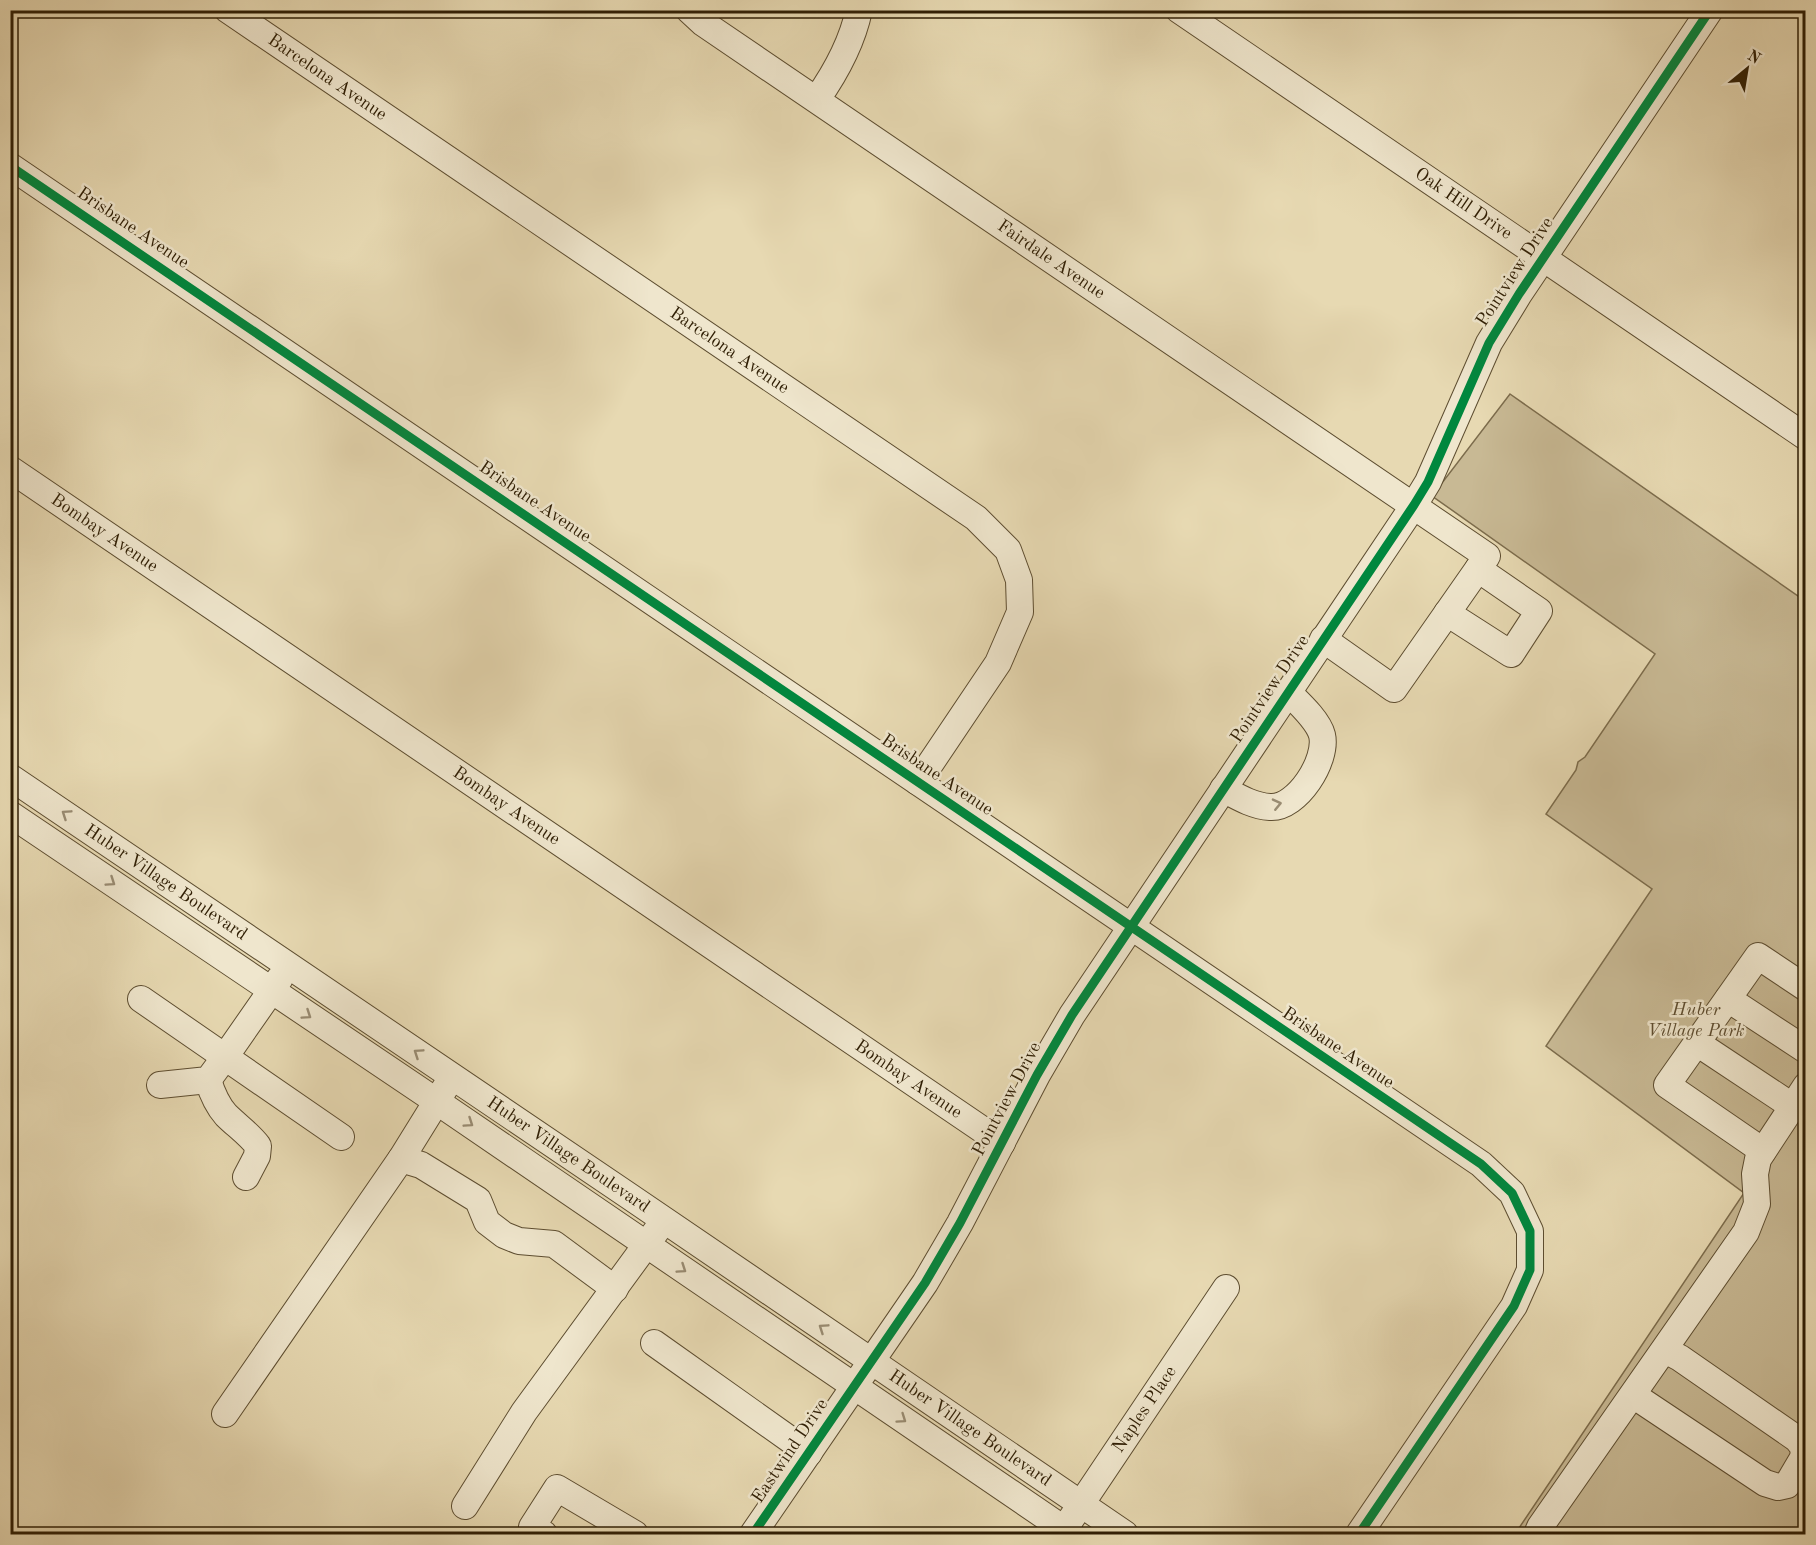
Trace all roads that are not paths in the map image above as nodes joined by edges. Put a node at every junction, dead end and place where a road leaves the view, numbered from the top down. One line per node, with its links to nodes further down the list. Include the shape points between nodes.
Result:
1 (228, 10): 17 (street, Barcelona Avenue, via 976,518 1008,550 1019,580 1020,612 998,663)
2 (689, 10): 6 (street, Fairdale Avenue)
3 (860, 10): 6 (street, via 833,77)
4 (1179, 10): 8 (street, Oak Hill Drive)
5 (1710, 10): 8 (street, Pointview Drive)
6 (818, 99): 11 (street, Fairdale Avenue)
7 (10, 166): 17 (street, Brisbane Avenue)
8 (1542, 257): 9 (street, Oak Hill Drive); 11 (street, Pointview Drive, via 1489,343 1428,482)
9 (1806, 436)
10 (10, 470): 35 (street, Bombay Avenue)
11 (1414, 505): 12 (street, Fairdale Avenue, via 1487,556); 14 (street, Pointview Drive)
12 (1478, 569): 13 (street); 13 (street, via 1539,611 1511,654)
13 (1447, 614): 14 (street, via 1395,689)
14 (1323, 639): 15 (street, Pointview Drive)
15 (1288, 692): 18 (street, Pointview Drive); 18 (street, one-way to 15, via 1273,808 1293,800 1311,777 1322,756 1322,735 1309,713)
16 (10, 777): 21 (street, Huber Village Boulevard, one-way to 16)
17 (918, 782): 20 (street, Brisbane Avenue)
18 (1223, 789): 20 (street, Pointview Drive)
19 (10, 814): 23 (street, Huber Village Boulevard, one-way to 23)
20 (1131, 926): 35 (street, Pointview Drive, via 1072,1015); 57 (street, Brisbane Avenue, via 1482,1164 1512,1193 1530,1231 1530,1270 1514,1306)
21 (289, 966): 23 (street); 29 (street, Huber Village Boulevard, one-way to 21)
22 (1806, 988): 25 (street, via 1758,956)
23 (272, 991): 28 (street); 33 (street, Huber Village Boulevard, one-way to 33)
24 (141, 999): 28 (street)
25 (1728, 999): 26 (street); 27 (street)
26 (1697, 1043): 32 (street); 36 (street, via 1667,1086)
27 (1806, 1050)
28 (225, 1057): 30 (street); 34 (street)
29 (453, 1076): 33 (street); 39 (street, Huber Village Boulevard)
30 (208, 1080): 31 (street); 38 (street, via 225,1114 258,1146)
31 (160, 1086)
32 (1799, 1096): 36 (street)
33 (436, 1101): 37 (street); 40 (street, Huber Village Boulevard, one-way to 40)
34 (341, 1137)
35 (1002, 1143): 45 (street, Pointview Drive, via 925,1283)
36 (1763, 1151): 44 (street, via 1755,1174 1756,1204 1746,1232)
37 (400, 1158): 42 (street, via 421,1165 478,1200 487,1222 504,1235 519,1241 554,1244); 48 (street)
38 (246, 1177)
39 (664, 1220): 40 (street); 45 (street, Huber Village Boulevard, one-way to 39)
40 (647, 1245): 42 (street); 46 (street, Huber Village Boulevard, one-way to 46)
41 (1226, 1288): 50 (street, Naples Place)
42 (615, 1289): 51 (street, via 524,1412)
43 (654, 1343): 49 (street)
44 (1665, 1350): 47 (street); 47 (street, via 1797,1439 1804,1448 1803,1458 1786,1485 1778,1487 1765,1482)
45 (871, 1360): 46 (street, Pointview Drive); 50 (street, Huber Village Boulevard)
46 (854, 1385): 49 (street, Eastwind Drive); 52 (street, Huber Village Boulevard, one-way to 52)
47 (1632, 1395): 58 (street)
48 (225, 1414)
49 (809, 1453): 55 (street, Eastwind Drive)
50 (1081, 1505): 52 (street, Naples Place); 56 (street, Huber Village Boulevard)
51 (465, 1506)
52 (1055, 1529)
53 (544, 1534): 54 (street, via 532,1527 557,1488)
54 (635, 1534)
55 (753, 1534)
56 (1125, 1534)
57 (1359, 1534)
58 (1537, 1534)

